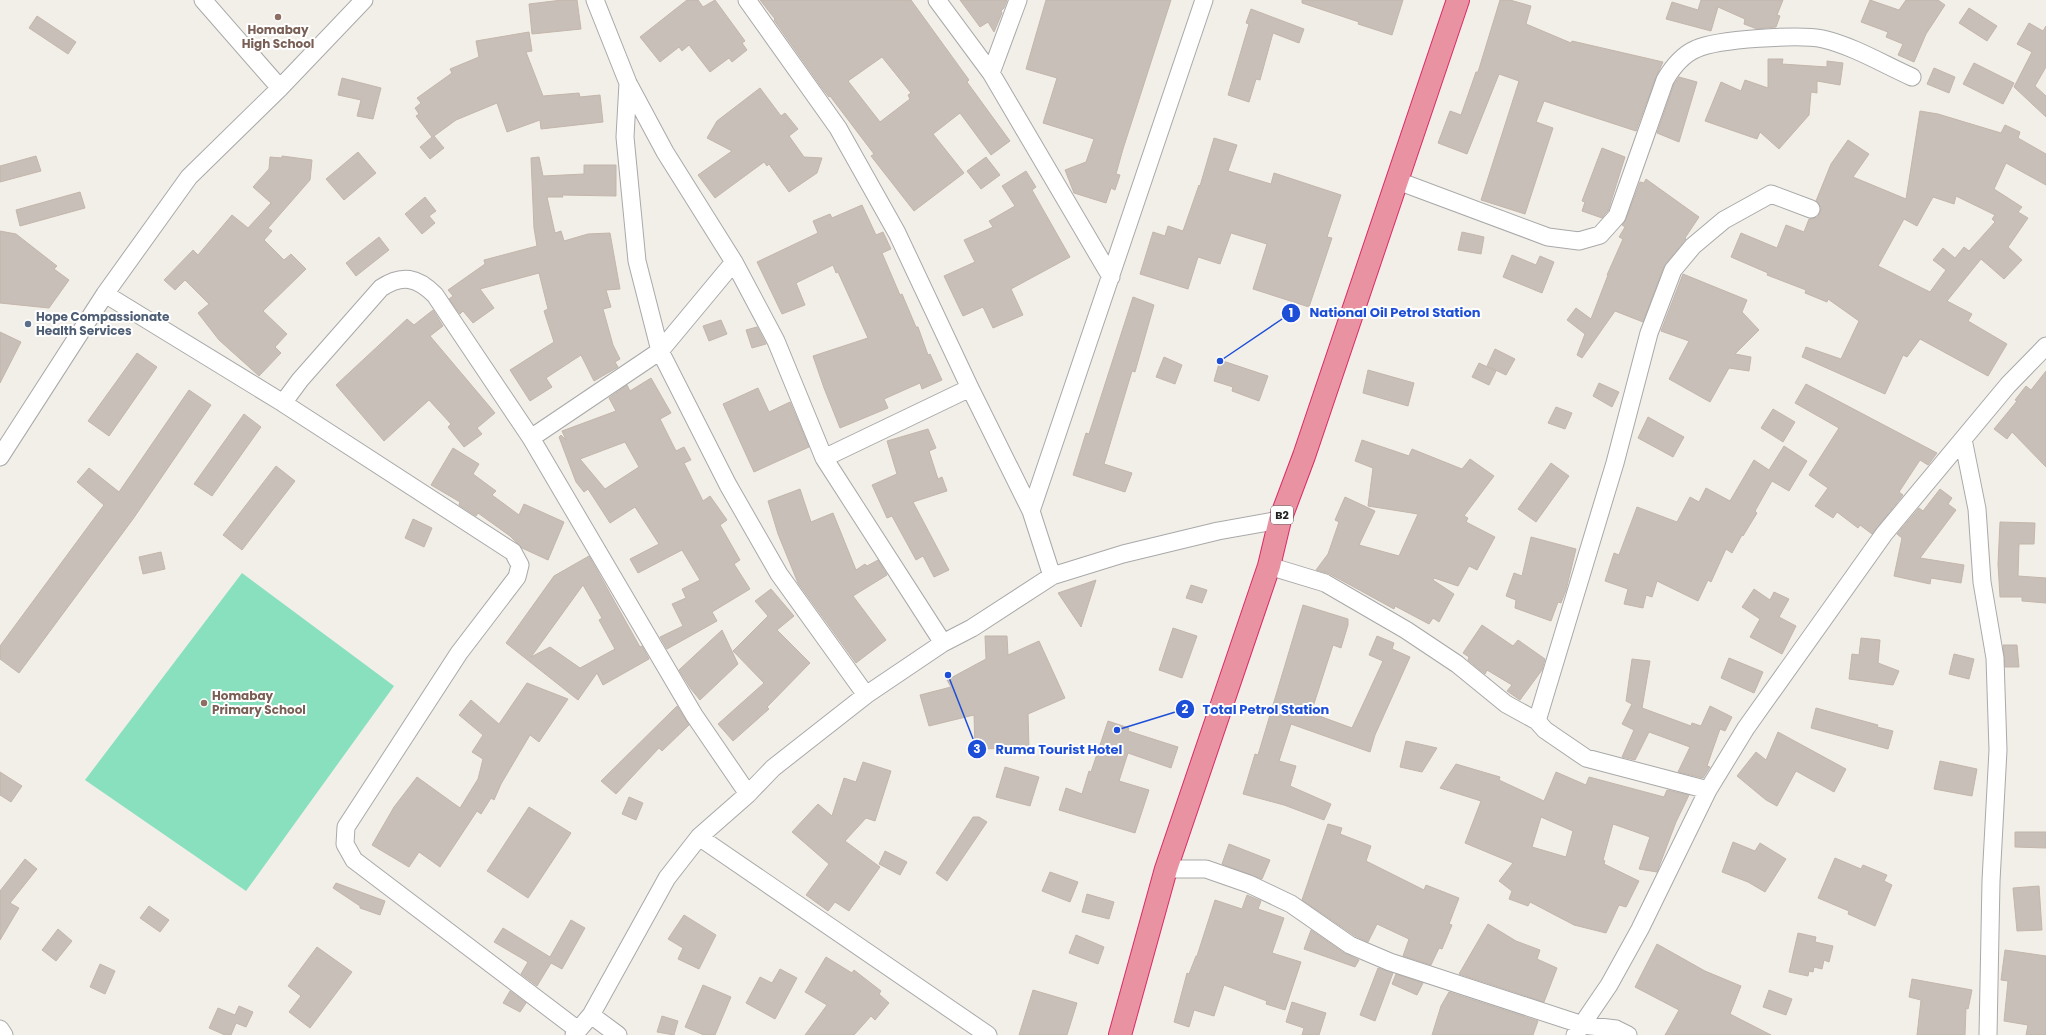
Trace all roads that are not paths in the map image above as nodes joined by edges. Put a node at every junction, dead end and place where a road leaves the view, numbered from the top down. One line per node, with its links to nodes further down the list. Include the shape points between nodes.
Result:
1 (203, 0): 12 (street)
2 (364, 0): 12 (street)
3 (595, 0): 11 (street)
4 (747, 0): 20 (street, via 838,128 897,233)
5 (937, 0): 9 (street)
6 (1018, 0): 9 (street)
7 (1204, 0): 16 (street)
8 (1458, 0): 13 (highway, B2)
9 (991, 73): 16 (street)
10 (1912, 77): 13 (street, via 1823,39 1796,36 1717,44 1696,49 1674,64 1664,80 1617,216 1600,234 1579,241 1548,237)
11 (628, 83): 15 (street, via 666,152); 19 (street, via 625,137 637,261)
12 (280, 88): 17 (street, via 189,177)
13 (1398, 181): 27 (highway, B2)
14 (1811, 209): 32 (street, via 1771,194 1724,220 1693,246 1673,270 1649,333 1615,463)
15 (734, 262): 19 (street); 25 (street, via 776,341)
16 (1111, 277): 26 (street)
17 (105, 294): 21 (street); 24 (street)
18 (2046, 346): 23 (street)
19 (660, 351): 22 (street); 31 (street, via 728,485 779,574)
20 (970, 388): 25 (street); 26 (street)
21 (283, 403): 22 (street, via 381,288 397,280 415,280 435,295); 40 (street, via 513,552 520,565 517,577 459,653 346,827 345,844 354,860)
22 (531, 438): 34 (street, via 694,715)
23 (1963, 439): 33 (street, via 1884,534 1746,728); 46 (street, via 1977,509 1982,582 1995,658 1998,750 1991,881)
24 (0, 457)
25 (824, 458): 30 (street)
26 (1031, 511): 29 (street)
27 (1280, 520): 28 (highway, B2); 29 (street, via 1218,531 1124,554)
28 (1269, 566): 32 (street, via 1332,587 1406,630 1457,664 1506,704); 36 (highway, B2)
29 (1052, 576): 30 (street, via 972,628)
30 (943, 643): 31 (street)
31 (866, 695): 34 (street, via 774,768)
32 (1537, 721): 33 (street, via 1545,730 1586,758)
33 (1708, 790): 39 (street, via 1640,929 1609,985)
34 (748, 794): 35 (street)
35 (699, 837): 37 (street, via 667,878); 43 (street)
36 (1166, 869): 39 (street, via 1206,869 1248,884 1291,904 1350,945 1390,962); 44 (highway, B2)
37 (591, 1015): 40 (street); 42 (street)
38 (0, 1029): 41 (street)
39 (1579, 1030): 45 (street, via 1616,1030)
40 (576, 1033)
41 (4, 1035)
42 (618, 1035)
43 (988, 1035)
44 (1120, 1035)
45 (1628, 1035)
46 (1988, 1035)

